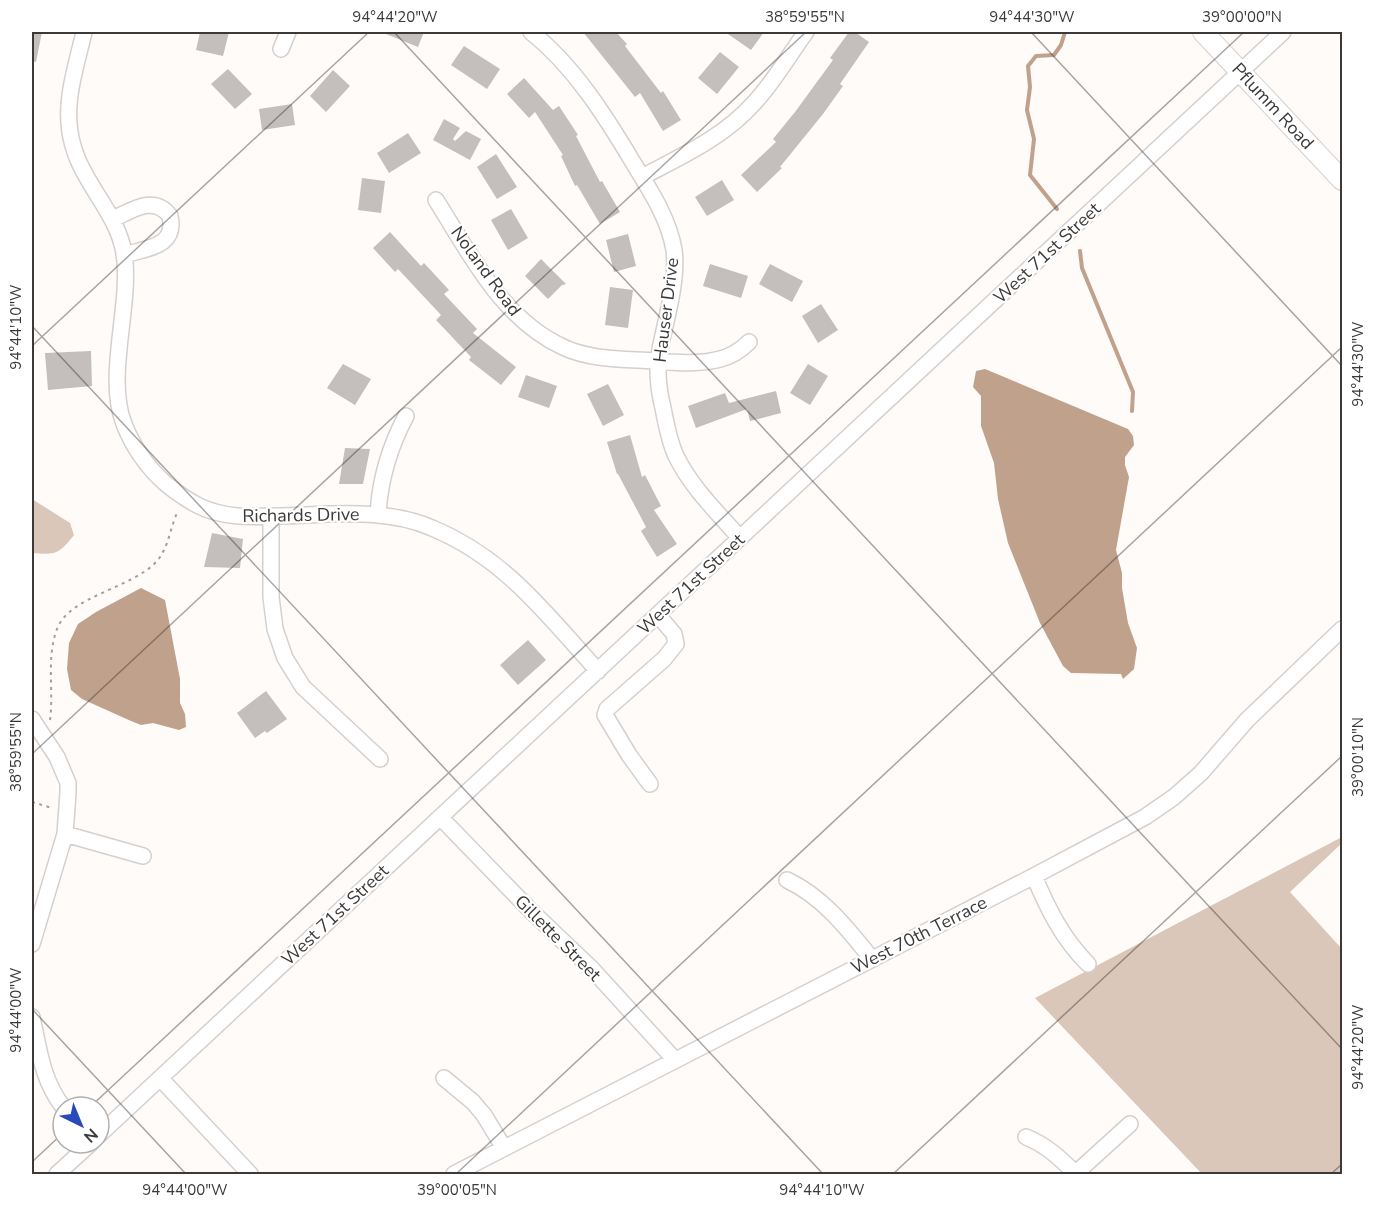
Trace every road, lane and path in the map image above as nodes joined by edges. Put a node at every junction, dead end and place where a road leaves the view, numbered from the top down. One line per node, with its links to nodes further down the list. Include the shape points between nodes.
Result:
1 (84, 32): 12 (street, Richards Drive, via 67,108 71,140 82,168)
2 (288, 32): 7 (street)
3 (533, 32): 9 (street, Hauser Drive, via 590,96)
4 (806, 32): 9 (street, via 769,85 739,118 719,134)
5 (1203, 32): 8 (main road, Pflumm Road)
6 (1283, 32): 8 (street, West 71st Street)
7 (281, 49)
8 (1240, 71): 10 (main road, Pflumm Road); 20 (street, West 71st Street)
9 (642, 177): 15 (street, Hauser Drive, via 669,229 675,262)
10 (1342, 180)
11 (436, 200): 15 (street, Noland Road, via 504,302 532,329 564,348 579,352)
12 (112, 219): 13 (street, Richards Drive); 13 (street, via 148,204 170,216 171,230 163,243)
13 (124, 255): 17 (street, Richards Drive, via 117,392 120,413 130,440 147,464)
14 (749, 342): 15 (street, Noland Road, via 734,354 708,362)
15 (658, 362): 20 (street, Hauser Drive, via 658,386 675,454 686,474)
16 (406, 416): 18 (street, via 392,441)
17 (184, 497): 19 (street, Richards Drive, via 215,512); 25 (path, via 157,561 144,573 81,604 61,620 52,649)
18 (378, 514): 19 (street, Richards Drive); 23 (street, Richards Drive, via 430,526 492,561 516,581)
19 (271, 516): 26 (street, via 271,597 275,629 285,658 303,687)
20 (740, 538): 21 (street, West 71st Street)
21 (658, 615): 23 (street, West 71st Street); 27 (street, via 674,634 674,648 605,715)
22 (1341, 632): 33 (street, West 70th Terrace, via 1276,691 1173,797 1145,817)
23 (598, 670): 30 (street, West 71st Street)
24 (32, 719): 25 (street)
25 (47, 741): 29 (street, via 68,783)
26 (380, 759)
27 (650, 784)
28 (32, 802): 29 (path)
29 (67, 811): 31 (street)
30 (441, 817): 39 (street, Gillette Street, via 592,969); 40 (street, West 71st Street)
31 (65, 834): 32 (street); 35 (street)
32 (143, 856)
33 (1034, 876): 36 (street, West 70th Terrace); 37 (street, via 1062,934)
34 (787, 880): 36 (street, via 833,913)
35 (32, 944)
36 (872, 959): 39 (street, West 70th Terrace)
37 (1088, 964)
38 (32, 1017): 42 (street, via 45,1076)
39 (675, 1060): 46 (street, West 70th Terrace)
40 (160, 1078): 43 (street, West 71st Street); 49 (street)
41 (444, 1078): 46 (street, via 484,1114)
42 (54, 1095)
43 (111, 1124)
44 (1130, 1124): 51 (street)
45 (1026, 1137): 51 (street, via 1052,1151)
46 (504, 1148): 50 (street, West 70th Terrace)
47 (78, 1155): 48 (street)
48 (57, 1174)
49 (250, 1174)
50 (454, 1174)
51 (1076, 1174)

